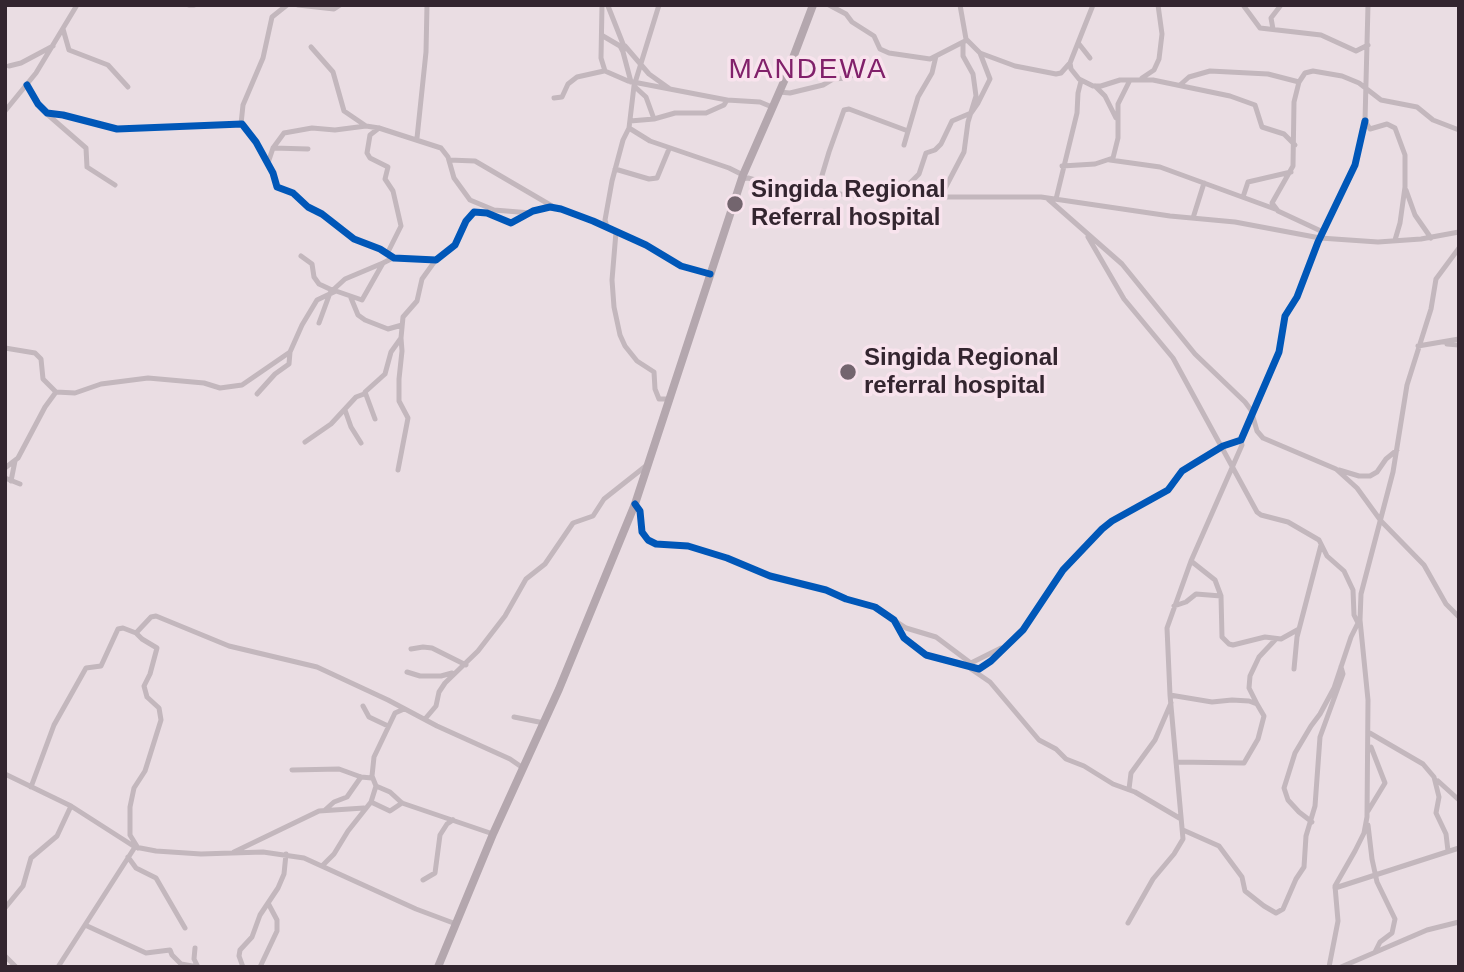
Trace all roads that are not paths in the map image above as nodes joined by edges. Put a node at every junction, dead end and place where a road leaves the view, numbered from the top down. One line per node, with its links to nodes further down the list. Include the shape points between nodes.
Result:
1 (77, 5): 18 (street)
2 (287, 5): 57 (street, via 272,17)
3 (298, 5): 4 (street, via 334,9)
4 (340, 5)
5 (427, 5): 63 (street)
6 (602, 5): 17 (street)
7 (659, 5): 32 (street)
8 (813, 5): 47 (main road)
9 (828, 5): 28 (street, via 875,37 882,51 923,59)
10 (960, 5): 21 (street)
11 (1158, 5): 37 (street, via 1159,59)
12 (1243, 5): 19 (street, via 1258,26)
13 (1281, 5): 19 (street, via 1271,18)
14 (1368, 5): 25 (street)
15 (609, 6): 17 (street); 24 (street)
16 (1091, 7): 22 (street)
17 (603, 15): 20 (street)
18 (63, 29): 23 (street); 44 (street, via 69,50 108,65)
19 (1273, 29): 25 (street, via 1321,35 1356,51)
20 (603, 36): 29 (street, via 620,46); 35 (street)
21 (965, 41): 27 (street); 28 (street); 53 (street, via 963,56 976,89)
22 (1079, 44): 30 (street); 31 (street)
23 (53, 46): 33 (street); 41 (street)
24 (625, 46): 29 (street); 32 (street)
25 (1368, 46): 45 (street)
26 (311, 47): 59 (street, via 333,72 344,111)
27 (980, 53): 31 (street, via 1056,74); 53 (street, via 990,79)
28 (936, 56): 62 (street)
29 (625, 57): 40 (street)
30 (1090, 58)
31 (1070, 62): 38 (street)
32 (641, 65): 40 (street); 46 (street)
33 (9, 66)
34 (854, 66): 47 (street, via 847,78)
35 (604, 71): 40 (street); 48 (street, via 577,77 562,97)
36 (1130, 80): 37 (street); 43 (street); 55 (street, via 1119,99)
37 (1141, 80): 42 (street)
38 (1081, 81): 43 (street); 72 (street)
39 (1299, 82): 42 (street, via 1268,74 1210,71); 45 (street, via 1309,71 1322,71 1350,78); 65 (street, via 1294,102)
40 (633, 84): 46 (street); 54 (street, via 646,97); 58 (street)
41 (27, 85): 51 (street); 52 (street)
42 (1180, 85): 65 (street, via 1255,105 1262,127 1284,134)
43 (1095, 86): 55 (street)
44 (128, 87)
45 (1366, 88): 56 (street); 61 (street, via 1381,100 1417,107 1433,120)
46 (671, 90): 49 (street)
47 (779, 92): 50 (main road)
48 (554, 98)
49 (727, 100): 50 (street); 54 (street, via 709,113 675,113)
50 (772, 107): 75 (main road)
51 (5, 111)
52 (47, 113): 57 (street, via 122,130); 77 (street, via 86,148 86,167)
53 (971, 113): 80 (street, via 964,152); 82 (street, via 952,121 942,144 926,153 919,174)
54 (654, 119): 58 (street)
55 (1118, 120): 70 (street, via 1116,151)
56 (1365, 121): 78 (street, via 1370,129 1387,124 1395,128 1405,155); 94 (street, via 1355,165)
57 (241, 124): 71 (street)
58 (630, 124): 68 (street, via 641,138); 73 (street)
59 (366, 126): 60 (street); 66 (street, via 296,130 284,133)
60 (379, 128): 63 (street); 100 (street, via 370,135 367,153 388,167 385,179 393,191 401,226)
61 (1459, 130)
62 (908, 131): 64 (street); 79 (street, via 844,110)
63 (416, 138): 69 (street, via 442,148)
64 (904, 145)
65 (1295, 145): 74 (street)
66 (273, 148): 67 (street); 71 (street)
67 (308, 149)
68 (669, 149): 73 (street, via 657,178); 75 (street, via 729,167)
69 (449, 160): 85 (street, via 475,161); 87 (street, via 454,178 470,200 494,210)
70 (1110, 160): 72 (street); 76 (street, via 1160,167)
71 (268, 163): 100 (street, via 277,187 293,193 355,239)
72 (1062, 166): 84 (street)
73 (615, 169): 88 (street)
74 (1290, 172): 81 (street, via 1248,182); 86 (street, via 1274,197)
75 (742, 177): 79 (street); 105 (main road)
76 (1204, 183): 81 (street); 89 (street)
77 (115, 185)
78 (1405, 187): 96 (street, via 1415,215); 98 (street)
79 (817, 192): 82 (street)
80 (942, 196): 82 (street); 83 (street)
81 (1243, 197): 86 (street)
82 (889, 198)
83 (1048, 198): 84 (street); 92 (street)
84 (1056, 199): 89 (street)
85 (555, 208): 87 (street); 90 (street)
86 (1275, 209): 94 (street)
87 (531, 213): 103 (street, via 511,223 474,212 455,245)
88 (606, 217): 90 (street); 91 (street)
89 (1193, 218): 97 (street)
90 (599, 224): 91 (street)
91 (607, 228): 93 (street)
92 (1085, 231): 122 (street, via 1122,264 1195,354); 127 (street, via 1124,299 1173,358)
93 (615, 232): 105 (street, via 681,266); 120 (street, via 612,280 620,335 637,361 654,372 659,399)
94 (1323, 232): 97 (street)
95 (1459, 232): 96 (street)
96 (1431, 237): 98 (street)
97 (1320, 238): 98 (street); 122 (street, via 1283,322 1279,352)
98 (1395, 240)
99 (1459, 248): 114 (street, via 1436,279)
100 (387, 254): 102 (street)
101 (301, 256): 106 (street, via 312,264 319,284)
102 (394, 258): 103 (street); 104 (street)
103 (435, 261): 109 (street)
104 (383, 263): 106 (street, via 345,279); 107 (street, via 364,299)
105 (710, 274): 120 (main road)
106 (332, 291): 107 (street); 108 (street); 116 (street, via 317,300)
107 (349, 295): 109 (street, via 362,318 388,329)
108 (319, 323)
109 (402, 325): 110 (street)
110 (401, 338): 119 (street, via 383,377); 134 (street, via 400,401 408,418)
111 (1459, 339): 112 (street)
112 (1444, 343): 113 (street); 114 (street)
113 (1459, 345)
114 (1418, 346): 128 (street)
115 (5, 348): 117 (street, via 35,353 41,359 43,379)
116 (290, 352): 117 (street, via 236,387 148,378 101,384 75,393); 118 (street, via 289,363)
117 (56, 392): 129 (street)
118 (257, 394)
119 (364, 394): 121 (street); 123 (street)
120 (670, 399): 130 (main road)
121 (345, 410): 125 (street); 126 (street)
122 (1252, 414): 124 (street); 133 (street, via 1263,438)
123 (375, 419)
124 (1241, 440): 127 (street); 131 (street)
125 (305, 442)
126 (361, 443)
127 (1223, 446): 131 (street); 151 (street, via 1182,471 1168,490 1112,521 1063,570 1023,630 982,668)
128 (1397, 450): 133 (street, via 1370,476); 138 (street)
129 (15, 461): 132 (street); 135 (street)
130 (650, 463): 137 (main road); 150 (street, via 604,499 593,516 573,523 545,564 526,579)
131 (1232, 463): 139 (street, via 1259,514 1297,527); 140 (street)
132 (5, 468)
133 (1336, 469): 138 (street, via 1365,496)
134 (398, 470)
135 (8, 480): 136 (street)
136 (20, 484)
137 (635, 504): 144 (street, via 642,533 656,544 688,546 727,558 770,576 875,607); 164 (main road)
138 (1381, 521): 143 (street, via 1424,565 1446,604); 145 (street, via 1361,594)
139 (1321, 545): 145 (street, via 1344,571 1353,590 1353,615); 146 (street)
140 (1191, 561): 141 (street, via 1212,576); 142 (street)
141 (1221, 597): 142 (street, via 1196,594); 148 (street, via 1224,640 1233,645 1265,637)
142 (1174, 606): 157 (street, via 1166,637)
143 (1459, 617)
144 (894, 620): 151 (street, via 936,637); 151 (street, via 917,649)
145 (1359, 622): 152 (street); 166 (street)
146 (1299, 629): 148 (street); 153 (street)
147 (136, 633): 161 (street, via 151,617 161,617 229,646 317,667); 176 (street, via 118,629 101,666 88,666 77,682 54,725); 190 (street, via 158,650 144,686 146,697 159,708 161,720 132,797 129,827)
148 (1275, 640): 156 (street, via 1259,657)
149 (411, 649): 150 (street, via 432,648)
150 (466, 665): 154 (street)
151 (971, 666): 177 (street, via 1039,740 1112,784)
152 (1341, 667): 187 (street, via 1343,674 1320,737); 187 (street, via 1326,704 1295,753 1283,790)
153 (1294, 669)
154 (454, 672): 155 (street, via 441,676); 163 (street)
155 (407, 673)
156 (1249, 688): 158 (street); 159 (street)
157 (1170, 699): 158 (street); 168 (street); 177 (street, via 1155,740 1131,773)
158 (1237, 700): 159 (street)
159 (1257, 704): 168 (street, via 1264,721 1244,763)
160 (363, 706): 165 (street, via 369,717)
161 (404, 709): 163 (street); 165 (street, via 395,713)
162 (514, 717): 164 (street)
163 (425, 719): 169 (street)
164 (544, 723): 169 (main road)
165 (388, 726): 174 (street, via 374,757)
166 (1368, 732): 167 (street); 173 (street, via 1423,764)
167 (1369, 741): 184 (street); 184 (street, via 1384,783)
168 (1176, 762): 185 (street)
169 (523, 768): 189 (main road)
170 (292, 770): 172 (street, via 339,769)
171 (5, 774): 176 (street)
172 (361, 777): 174 (street); 183 (street, via 348,796)
173 (1434, 777): 178 (street); 192 (street, via 1439,797 1436,813)
174 (372, 778): 175 (street)
175 (376, 786): 179 (street); 180 (street)
176 (31, 787): 181 (street)
177 (1129, 789): 185 (street)
178 (1459, 800)
179 (371, 802): 180 (street, via 388,811); 182 (street)
180 (402, 803): 186 (street)
181 (71, 806): 190 (street); 201 (street, via 57,836 31,858 23,886)
182 (364, 808): 183 (street); 196 (street)
183 (325, 810): 193 (street)
184 (1367, 814): 197 (street); 199 (street, via 1360,842)
185 (1181, 819): 188 (street)
186 (453, 820): 189 (street); 198 (street, via 440,835 435,873)
187 (1312, 822): 188 (street, via 1306,836 1304,869 1285,907 1276,914 1245,891 1242,877 1219,846)
188 (1183, 830): 203 (street, via 1181,844 1153,879)
189 (493, 834): 204 (main road)
190 (137, 848): 193 (street); 195 (street)
191 (1459, 848): 192 (street)
192 (1448, 851): 197 (street)
193 (234, 852): 194 (street)
194 (286, 854): 196 (street); 200 (street, via 284,874)
195 (128, 857): 205 (street); 206 (street, via 136,868 156,878)
196 (322, 866): 204 (street)
197 (1376, 875): 199 (street); 208 (street, via 1395,919 1392,933)
198 (423, 880)
199 (1335, 888): 216 (street, via 1338,921)
200 (268, 903): 213 (street, via 252,937 240,950); 214 (street, via 277,931)
201 (5, 908)
202 (1459, 922): 208 (street)
203 (1128, 923)
204 (456, 924): 215 (main road)
205 (85, 925): 211 (street); 212 (street, via 146,953 170,950 181,964)
206 (185, 928)
207 (195, 948): 212 (street)
208 (1375, 952): 217 (street)
209 (5, 957): 210 (street)
210 (16, 967)
211 (58, 967)
212 (198, 967)
213 (243, 967)
214 (260, 967)
215 (438, 967)
216 (1329, 967)
217 (1341, 967)

